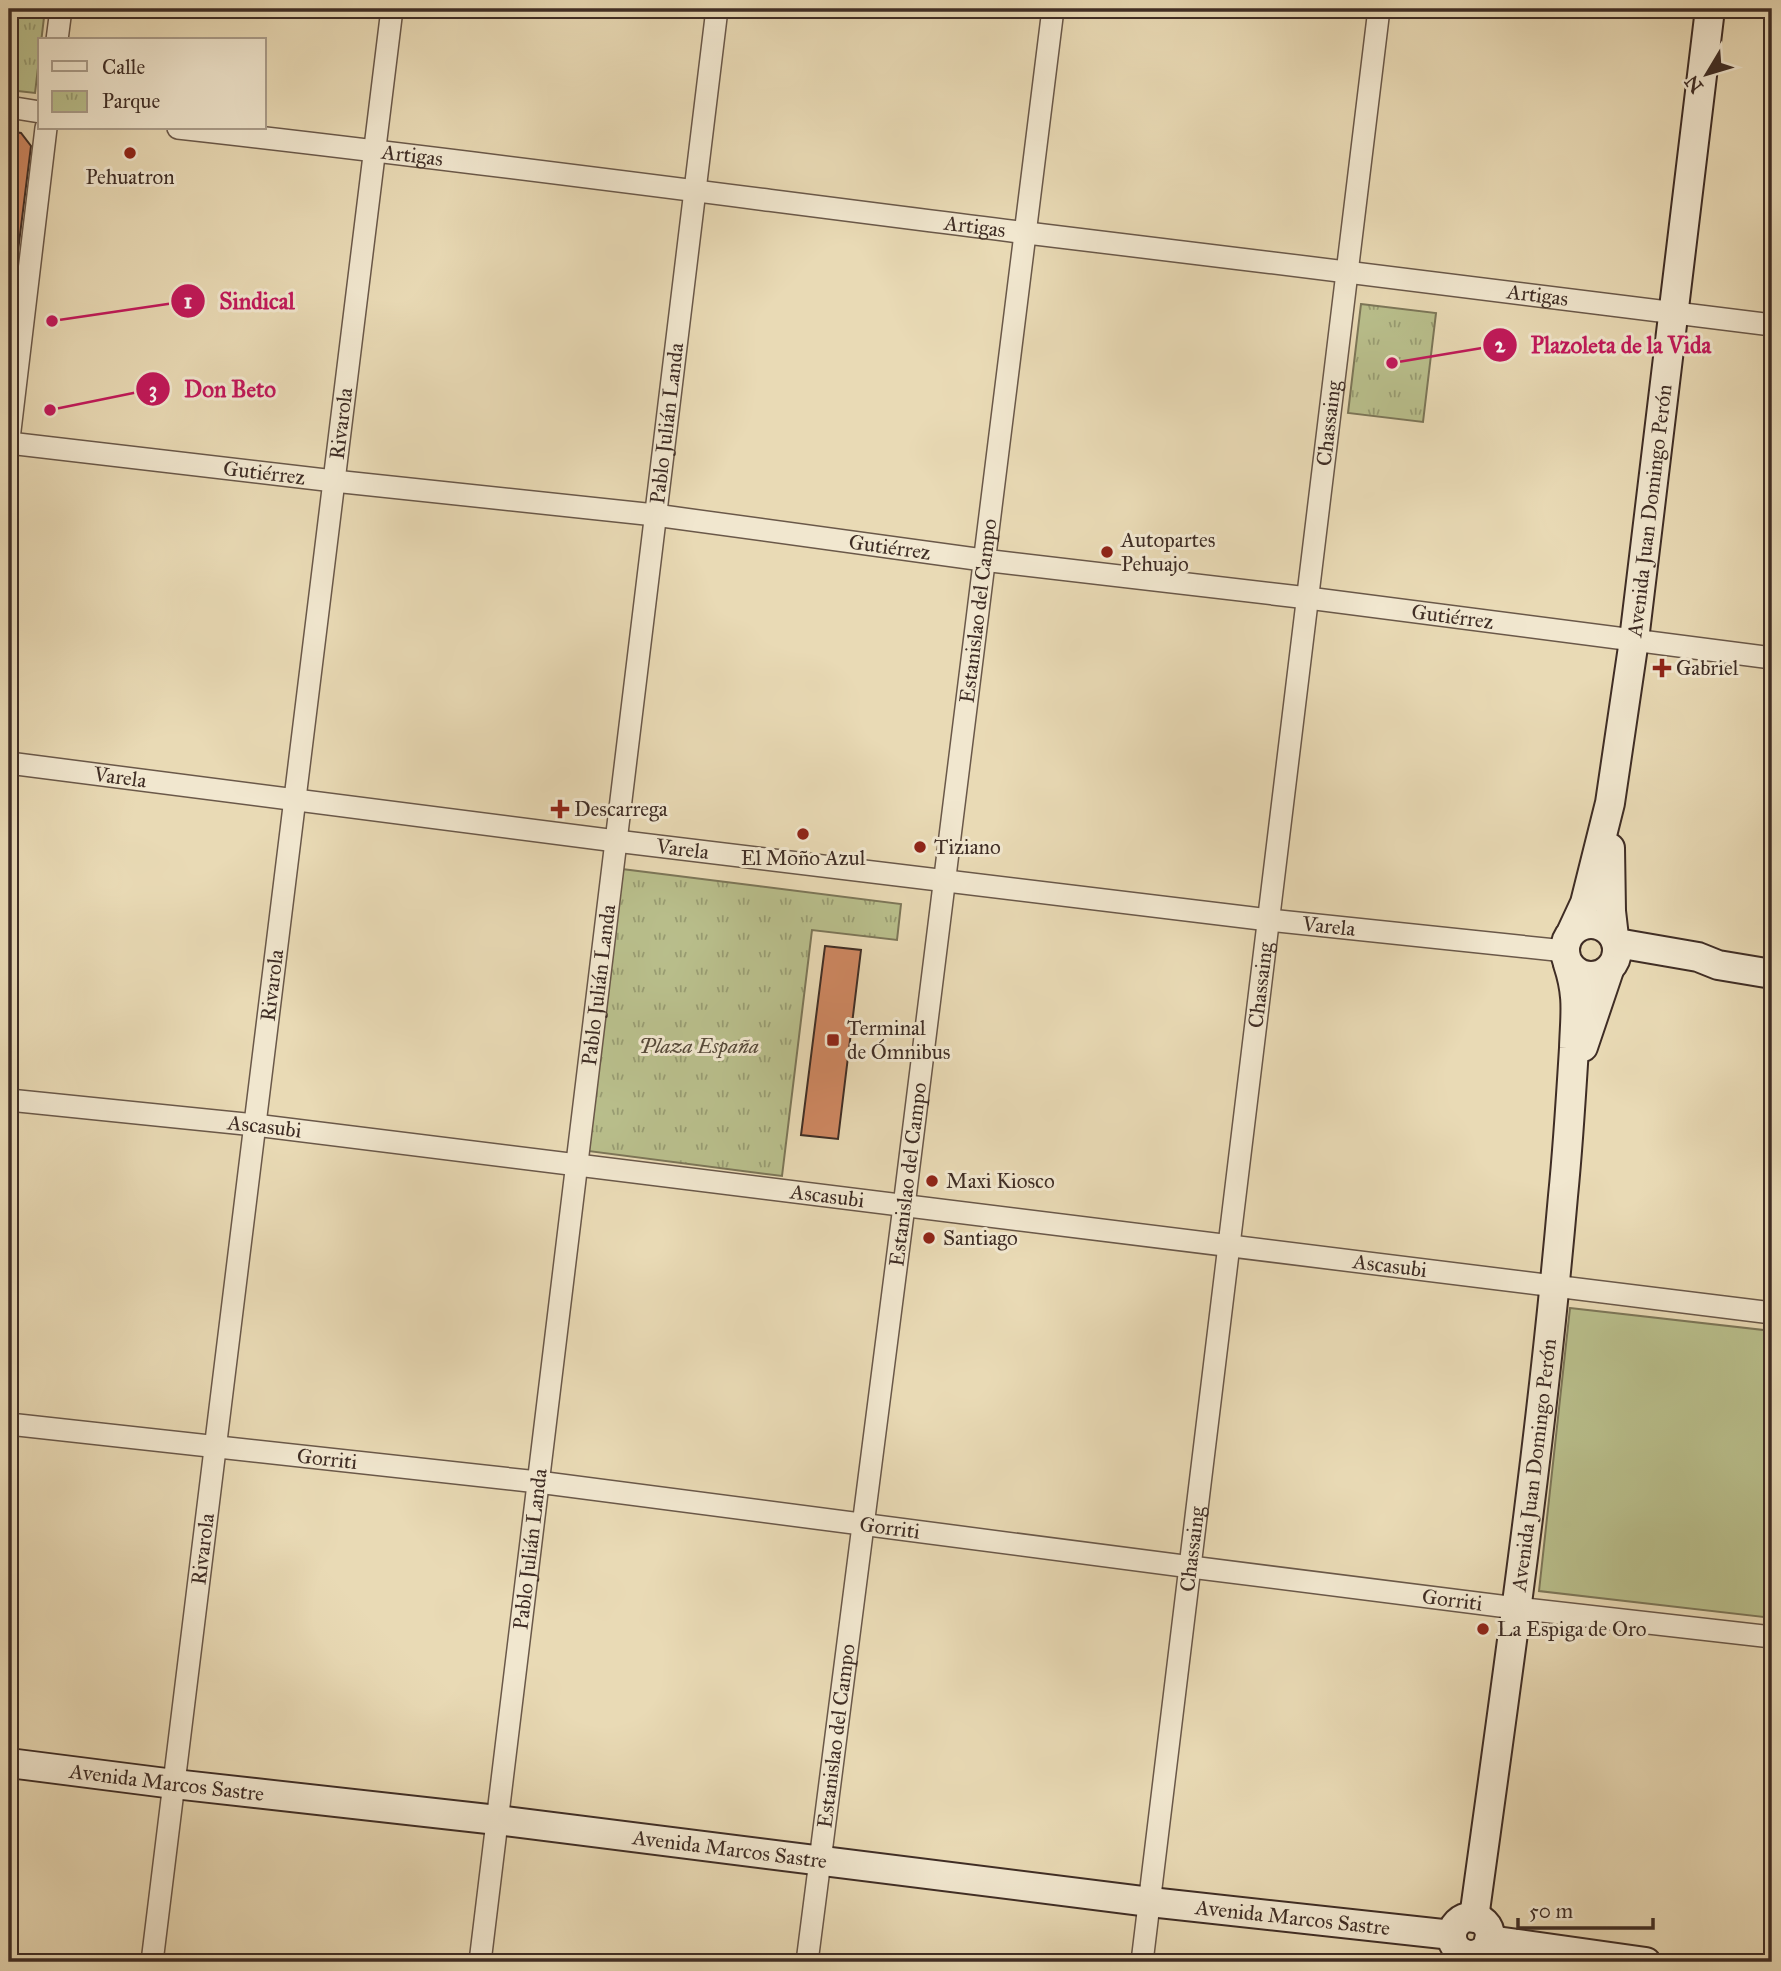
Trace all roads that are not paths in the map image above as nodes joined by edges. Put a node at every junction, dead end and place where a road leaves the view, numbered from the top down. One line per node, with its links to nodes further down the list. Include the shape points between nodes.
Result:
1 (61, 9): 7 (street)
2 (392, 9): 12 (street, Rivarola)
3 (717, 9): 13 (street, Pablo Julián Landa)
4 (1053, 9): 14 (street, Estanislao del Campo)
5 (1379, 9): 15 (street, Chassaing)
6 (1710, 9): 16 (main road, Avenida Juan Domingo Perón)
7 (57, 38)
8 (9, 107): 9 (street)
9 (38, 112)
10 (47, 130): 18 (street)
11 (196, 130): 12 (street, Artigas)
12 (375, 150): 13 (street, Artigas); 19 (street, Rivarola)
13 (695, 191): 14 (street, Artigas); 20 (street, Pablo Julián Landa)
14 (1024, 233): 15 (street, Artigas); 21 (street, Estanislao del Campo)
15 (1347, 271): 16 (street, Artigas); 22 (street, Chassaing)
16 (1674, 312): 17 (street, Artigas); 23 (main road, Avenida Juan Domingo Perón)
17 (1772, 325)
18 (9, 441): 19 (street, Gutiérrez)
19 (334, 481): 20 (street, Gutiérrez); 26 (street, Rivarola)
20 (655, 515): 21 (street, Gutiérrez); 28 (street, Pablo Julián Landa)
21 (983, 560): 22 (street, Gutiérrez); 29 (street, Estanislao del Campo)
22 (1308, 598): 23 (street, Gutiérrez); 30 (street, Chassaing)
23 (1634, 640): 24 (street, Gutiérrez); 27 (main road, Avenida Juan Domingo Perón)
24 (1772, 658)
25 (9, 763): 26 (street, Varela)
26 (294, 798): 28 (street, Varela); 36 (street, Rivarola)
27 (1610, 803): 31 (main road, Avenida Juan Domingo Perón, via 1585,903); 32 (main road, Avenida Juan Domingo Perón)
28 (616, 841): 29 (street, Varela); 37 (street, Pablo Julián Landa)
29 (945, 880): 30 (street, Varela); 38 (street, Estanislao del Campo)
30 (1269, 920): 31 (street, Varela); 39 (street, Chassaing)
31 (1568, 949): 32 (main road, via 1574,970 1589,977 1597,976); 32 (main road, via 1580,926 1598,924 1606,928); 34 (main road, Avenida Juan Domingo Perón, via 1576,1009)
32 (1613, 954): 33 (main road, via 1698,957); 34 (main road, Avenida Juan Domingo Perón)
33 (1772, 974)
34 (1572, 1094): 40 (main road, Avenida Juan Domingo Perón)
35 (9, 1100): 36 (street, Ascasubi)
36 (255, 1125): 37 (street, Ascasubi); 43 (street, Rivarola)
37 (576, 1164): 38 (street, Ascasubi); 44 (street, Pablo Julián Landa)
38 (904, 1206): 39 (street, Ascasubi); 45 (street, Estanislao del Campo)
39 (1230, 1245): 40 (street, Ascasubi); 46 (street, Chassaing)
40 (1555, 1287): 41 (street, Ascasubi); 47 (main road, Avenida Juan Domingo Perón)
41 (1772, 1313)
42 (9, 1424): 43 (street, Gorriti)
43 (215, 1447): 44 (street, Gorriti); 50 (street, Rivarola)
44 (538, 1482): 45 (street, Gorriti); 51 (street, Pablo Julián Landa)
45 (863, 1524): 46 (street, Gorriti); 52 (street, Estanislao del Campo)
46 (1191, 1567): 47 (street, Gorriti); 53 (street, Chassaing)
47 (1516, 1608): 48 (street, Gorriti); 54 (main road, Avenida Juan Domingo Perón)
48 (1772, 1637)
49 (9, 1763): 50 (main road, Avenida Marcos Sastre)
50 (174, 1784): 51 (main road, Avenida Marcos Sastre); 55 (street, Rivarola)
51 (497, 1820): 52 (main road, Avenida Marcos Sastre); 56 (street, Pablo Julián Landa)
52 (820, 1860): 53 (main road, Avenida Marcos Sastre); 57 (street, Estanislao del Campo)
53 (1150, 1902): 54 (main road, Avenida Marcos Sastre); 58 (street, Chassaing)
54 (1471, 1942): 59 (main road, Avenida Marcos Sastre)
55 (152, 1962)
56 (480, 1962)
57 (807, 1962)
58 (1142, 1962)
59 (1646, 1962)

